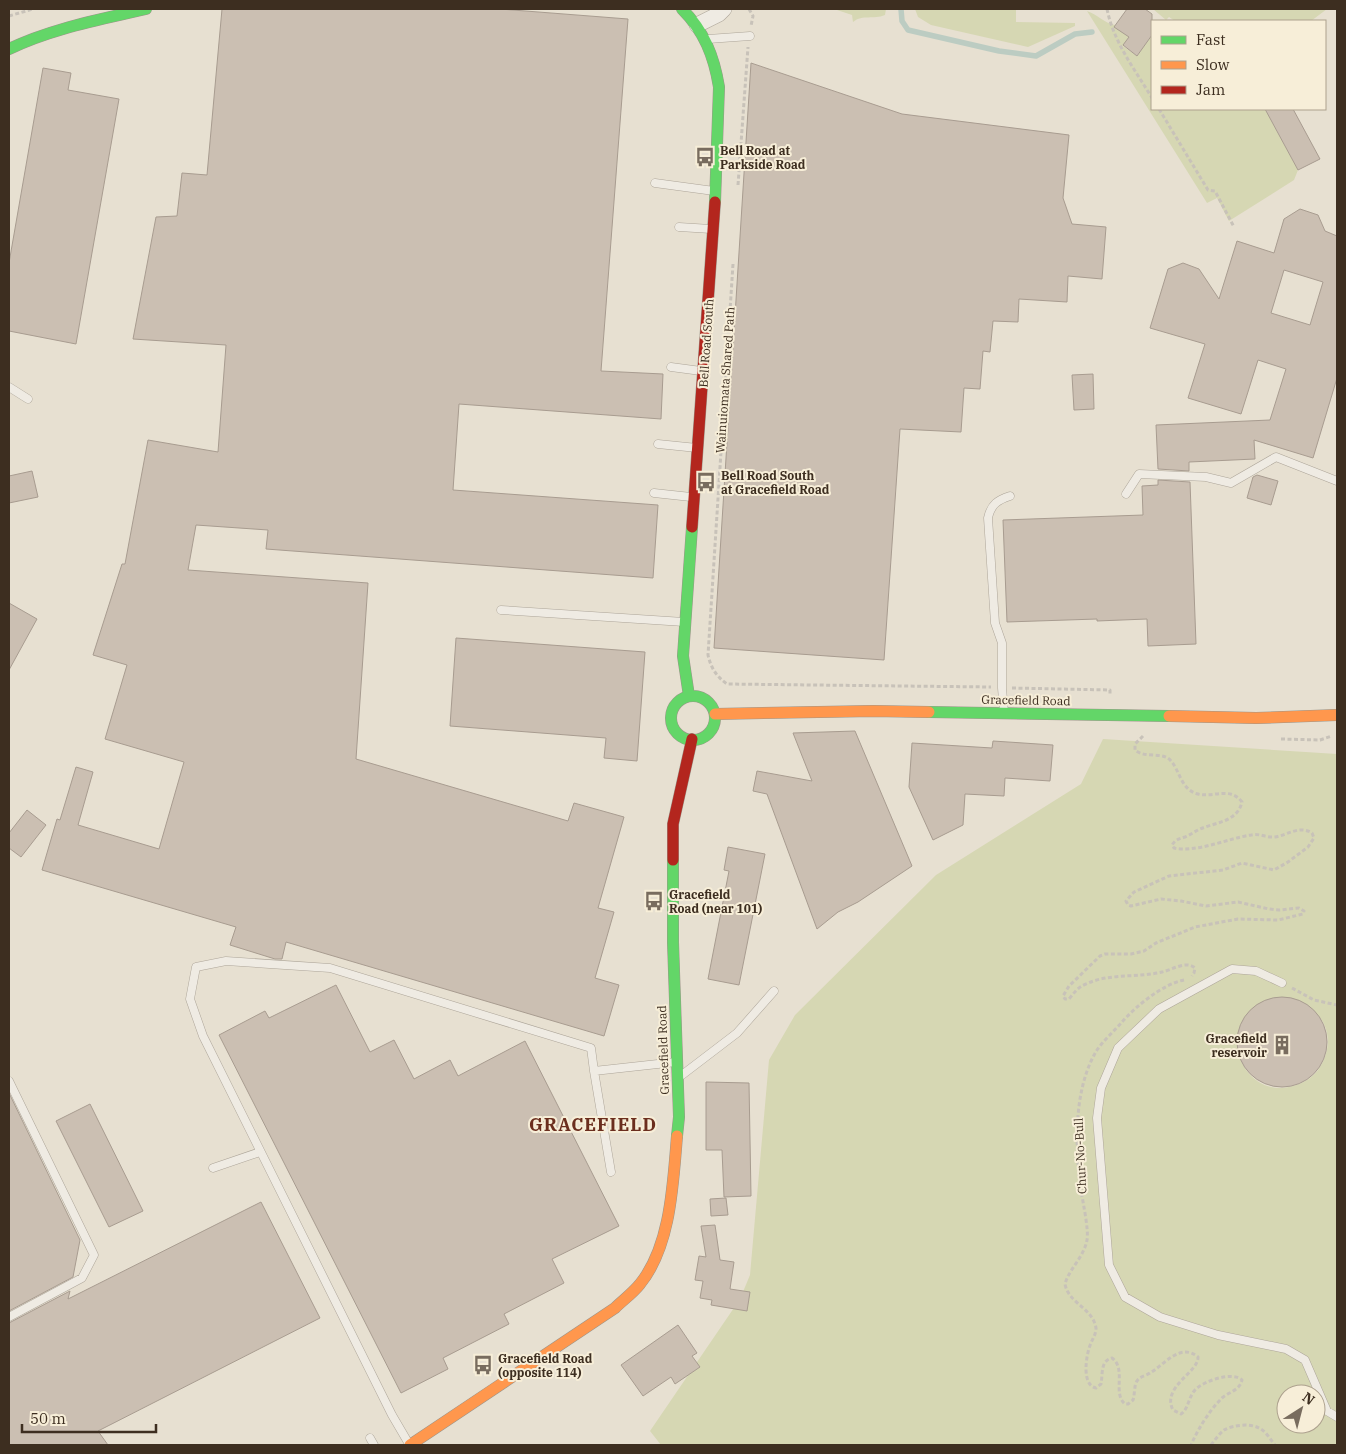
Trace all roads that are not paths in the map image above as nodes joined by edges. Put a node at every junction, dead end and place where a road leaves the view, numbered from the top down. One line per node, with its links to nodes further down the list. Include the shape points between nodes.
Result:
1 (146, 9): 7 (main road, via 61,29 25,40)
2 (682, 9): 4 (main road, Bell Road South)
3 (724, 9): 4 (street)
4 (697, 24): 6 (main road, Bell Road South)
5 (750, 36): 6 (lane)
6 (706, 39): 9 (main road, Bell Road South, via 717,70 719,87)
7 (9, 49)
8 (655, 183): 9 (lane)
9 (716, 191): 11 (main road, Bell Road South)
10 (679, 227): 11 (lane)
11 (713, 229): 13 (main road, Bell Road South)
12 (671, 367): 13 (lane)
13 (704, 372): 17 (main road, Bell Road South)
14 (9, 387): 15 (lane)
15 (28, 399)
16 (658, 444): 17 (lane)
17 (699, 448): 22 (main road, Bell Road South)
18 (1337, 481): 20 (lane, via 1276,457 1231,483 1206,477 1139,474)
19 (654, 494): 22 (lane)
20 (1126, 494)
21 (1010, 496): 27 (lane, via 997,501 988,518 995,623 1002,643)
22 (695, 498): 24 (main road, Bell Road South)
23 (501, 610): 24 (lane)
24 (686, 622): 25 (main road, Bell Road South, via 683,656)
25 (689, 696): 26 (main road, via 706,700); 29 (main road, via 676,704 671,719 678,733)
26 (715, 714): 27 (main road, Gracefield Road, via 872,711); 29 (main road, via 712,729 706,735)
27 (1004, 714): 28 (main road, Gracefield Road, via 1256,718)
28 (1337, 714)
29 (692, 739): 32 (main road, Gracefield Road, via 672,824)
30 (1282, 983): 40 (lane, via 1256,971 1232,968 1159,1009 1118,1048 1101,1088 1097,1118 1109,1265 1124,1296 1160,1317 1286,1349 1305,1360 1328,1411)
31 (774, 991): 34 (lane, via 737,1033)
32 (678, 1062): 33 (lane); 34 (main road, Gracefield Road)
33 (594, 1071): 36 (lane, via 590,1048 330,968 226,961 196,967 190,999 203,1036); 38 (lane)
34 (678, 1077): 41 (main road, Gracefield Road, via 679,1117 672,1190 663,1237 640,1284 614,1308)
35 (9, 1081): 39 (lane, via 94,1255 82,1278)
36 (260, 1152): 37 (lane); 41 (lane)
37 (213, 1168)
38 (611, 1172)
39 (9, 1317)
40 (1337, 1417)
41 (410, 1445)

